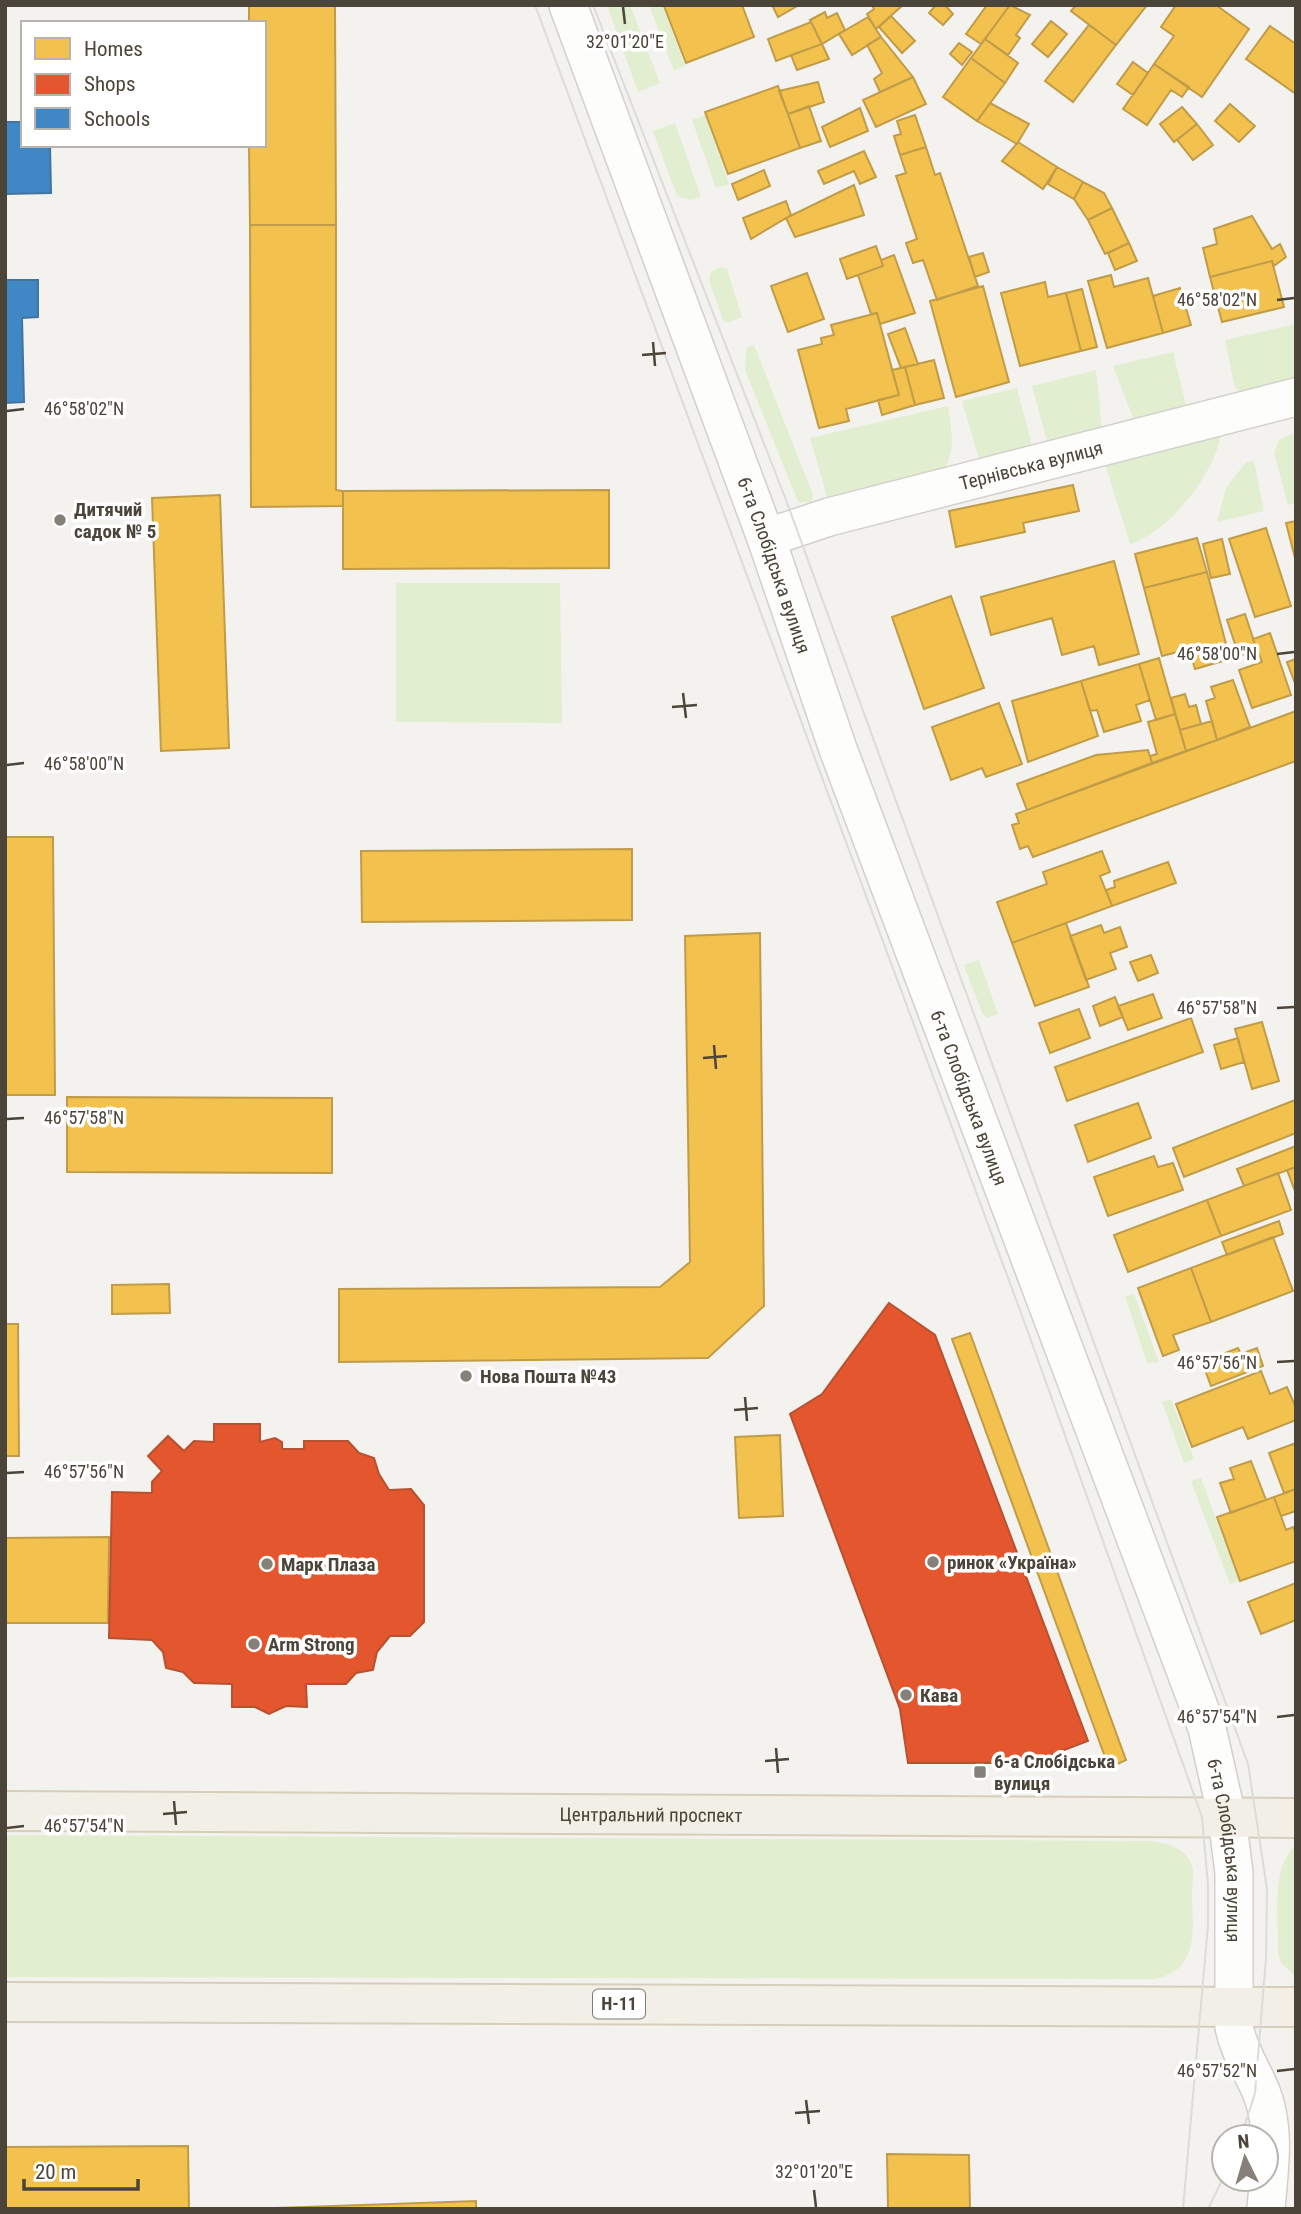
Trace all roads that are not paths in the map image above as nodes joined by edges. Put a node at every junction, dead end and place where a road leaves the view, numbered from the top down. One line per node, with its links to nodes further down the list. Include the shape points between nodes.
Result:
1 (568, 5): 3 (street, 6-та Слобідська вулиця)
2 (1296, 397): 3 (street, Тернівська вулиця, via 829,517)
3 (766, 538): 5 (street, 6-та Слобідська вулиця, via 831,730 1207,1728)
4 (5, 1811): 5 (main road, Центральний проспект)
5 (1227, 1817): 6 (main road, Центральний проспект); 8 (street, 6-та Слобідська вулиця, via 1236,1907)
6 (1296, 1818)
7 (5, 2002): 8 (main road, Н-11)
8 (1233, 2007): 9 (main road, Н-11); 10 (street, 6-та Слобідська вулиця, via 1238,2044 1270,2123)
9 (1296, 2007)
10 (1266, 2209)

